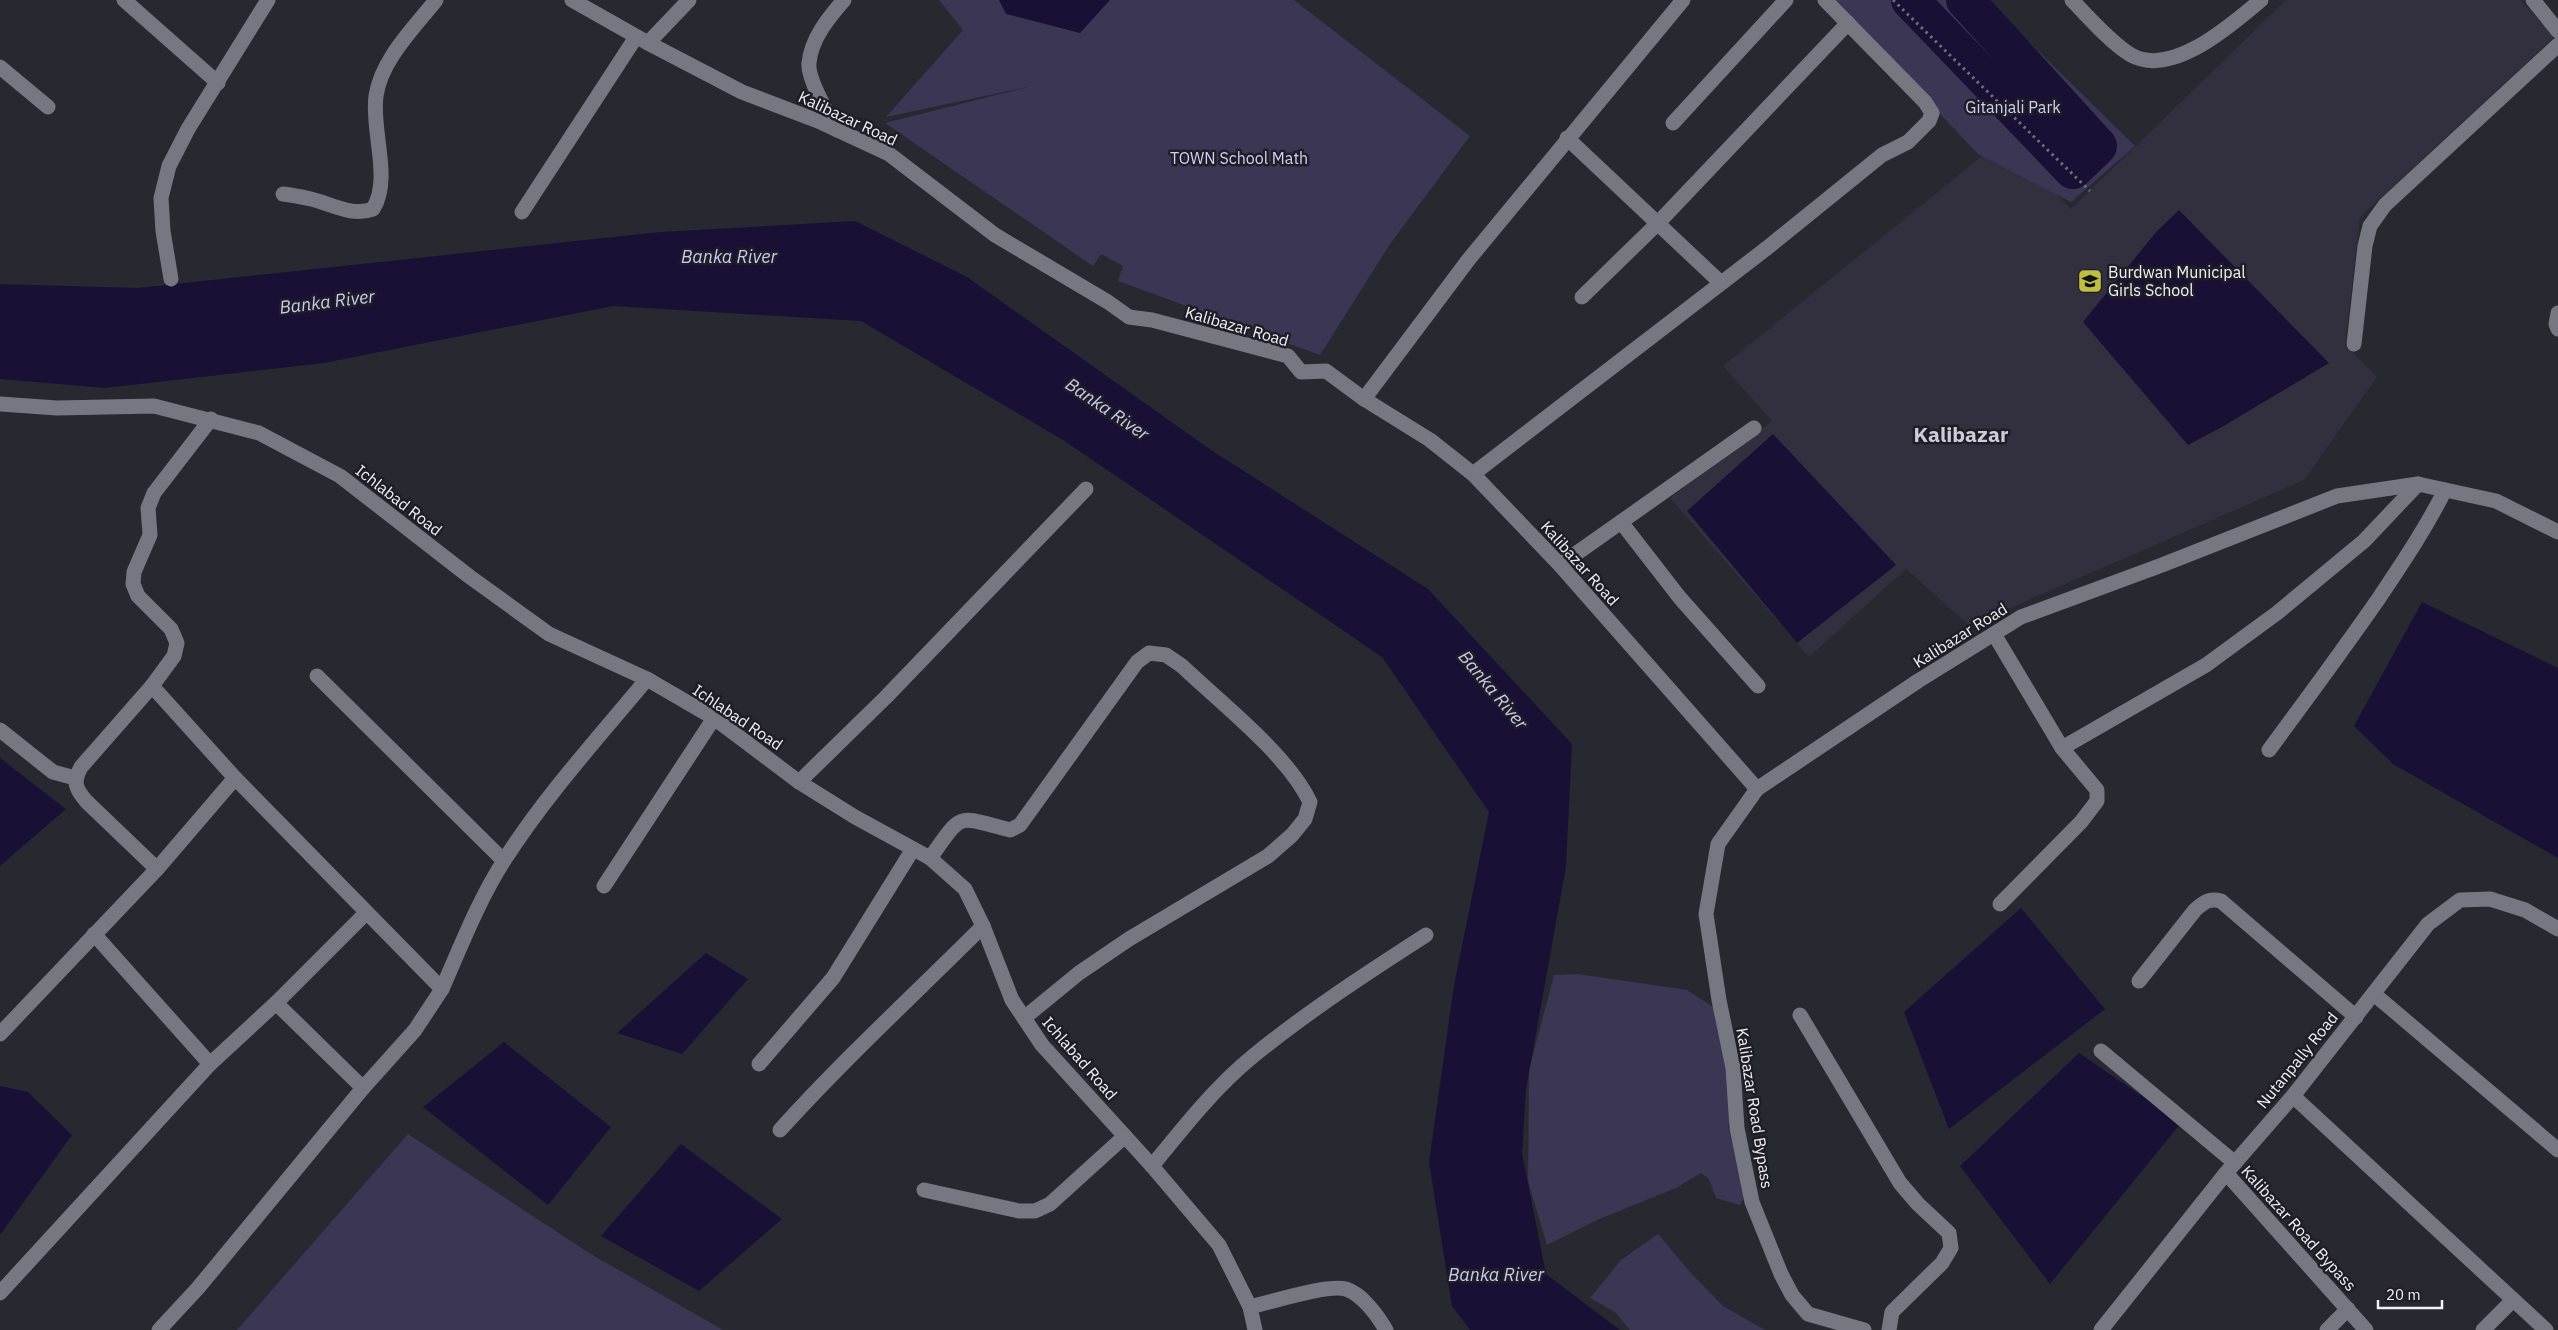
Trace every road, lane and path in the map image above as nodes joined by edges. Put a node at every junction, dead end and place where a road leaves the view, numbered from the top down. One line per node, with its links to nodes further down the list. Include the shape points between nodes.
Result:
1 (124, 0): 19 (street)
2 (268, 0): 19 (street)
3 (436, 0): 25 (street, via 382,73 374,123 380,162 379,196 373,208 345,210)
4 (572, 0): 16 (street, Kalibazar Road)
5 (689, 0): 16 (street)
6 (844, 0): 22 (street, via 823,23 808,64 819,98)
7 (1683, 0): 23 (street)
8 (1786, 0): 21 (street)
9 (1826, 0): 14 (street)
10 (1893, 0): 24 (path)
11 (2072, 0): 12 (street, via 2130,55 2151,62 2176,57 2219,34)
12 (2261, 0)
13 (2533, 0): 15 (street)
14 (1848, 23): 27 (street); 29 (street, via 1925,102 1932,113 1929,121 1908,142 1882,155)
15 (2558, 31)
16 (642, 40): 22 (street, Kalibazar Road, via 742,92); 26 (street)
17 (2558, 45): 33 (street, via 2385,205 2370,226)
18 (0, 67): 20 (street)
19 (218, 83): 28 (street, via 169,166 162,198 163,231)
20 (48, 107)
21 (1673, 123)
22 (837, 130): 34 (street, Kalibazar Road, via 889,154 995,235 1129,317 1152,320 1288,356 1301,372 1326,371)
23 (1567, 138): 27 (street); 34 (street, via 1469,259)
24 (2090, 191)
25 (283, 194)
26 (522, 212)
27 (1658, 223): 29 (street); 30 (street)
28 (171, 279)
29 (1720, 283): 38 (street)
30 (1582, 297)
31 (2558, 313): 32 (street)
32 (2558, 329)
33 (2354, 344)
34 (1364, 400): 38 (street, Kalibazar Road, via 1430,440)
35 (0, 404): 36 (street, Ichlabad Road, via 57,408 154,406)
36 (211, 420): 47 (street, Ichlabad Road, via 259,433 340,476 470,578 550,634); 48 (street, via 154,493 148,508 150,535 134,572 134,584 138,596 171,629 177,643 174,656)
37 (1754, 428): 42 (street)
38 (1473, 474): 44 (street, Kalibazar Road)
39 (2418, 484): 41 (street, Kalibazar Road); 45 (street, Kalibazar Road, via 2337,496 2021,617); 52 (street, via 2364,541 2269,619 2206,665)
40 (1086, 489): 56 (street, via 886,697)
41 (2445, 490): 43 (street, Kalibazar Road, via 2496,501); 53 (street, via 2408,555)
42 (1621, 522): 44 (street); 49 (street, via 1680,598)
43 (2558, 532)
44 (1560, 566): 57 (street, Kalibazar Road)
45 (1994, 634): 52 (street); 57 (street, Kalibazar Road)
46 (317, 676): 60 (street)
47 (647, 679): 50 (street, Ichlabad Road); 60 (street, via 533,817)
48 (152, 686): 54 (street); 55 (street)
49 (1758, 686)
50 (714, 718): 56 (street, Ichlabad Road); 62 (street)
51 (0, 730): 54 (street, via 53,772)
52 (2062, 748): 63 (street, via 2097,790 2097,800 2081,822)
53 (2269, 750)
54 (75, 778): 61 (street, via 76,788 86,801)
55 (234, 778): 61 (street); 64 (street)
56 (799, 782): 58 (street, Ichlabad Road)
57 (1757, 789): 96 (street, Kalibazar Road Bypass, via 1718,844 1706,914 1719,1000 1734,1068 1737,1128 1752,1202 1792,1295 1808,1314)
58 (913, 849): 59 (street, Ichlabad Road); 79 (street, via 833,978)
59 (930, 858): 65 (street, Ichlabad Road, via 965,889); 75 (street, via 954,826 964,819 1010,830 1020,824 1137,662 1149,653 1166,655 1182,666 1276,755 1302,785 1310,802 1304,820 1274,851 1129,939 1079,973)
60 (503, 860): 70 (street)
61 (157, 869): 67 (street)
62 (604, 886)
63 (2000, 904)
64 (366, 914): 70 (street); 72 (street)
65 (983, 926): 75 (street, Ichlabad Road, via 1012,1000); 82 (street, via 891,1019 852,1053)
66 (2558, 929): 71 (street, Nutanpally Road, via 2525,910 2490,899 2460,900 2428,924)
67 (94, 934): 76 (street); 78 (street)
68 (1426, 935): 85 (street, via 1349,984 1251,1058 1210,1099)
69 (2139, 981): 74 (street, via 2195,910 2213,899 2222,901)
70 (442, 989): 80 (street, via 416,1030)
71 (2374, 994): 74 (street, Nutanpally Road); 84 (street)
72 (276, 1004): 78 (street); 80 (street)
73 (1800, 1015): 97 (street, via 1900,1183 1949,1234 1951,1248 1942,1264 1892,1312)
74 (2356, 1017): 81 (street, Nutanpally Road)
75 (1024, 1018): 83 (street, Ichlabad Road, via 1042,1045)
76 (0, 1034)
77 (2101, 1051): 86 (street, Kalibazar Road Bypass)
78 (210, 1064): 88 (street)
79 (759, 1064)
80 (363, 1088): 93 (street, via 198,1288)
81 (2292, 1096): 86 (street, Nutanpally Road); 89 (street)
82 (780, 1130)
83 (1125, 1136): 85 (street, Ichlabad Road); 87 (street, via 1050,1204 1035,1211 1002,1208)
84 (2558, 1150)
85 (1152, 1166): 90 (street, Ichlabad Road, via 1219,1245)
86 (2230, 1168): 91 (street, Kalibazar Road Bypass); 92 (street, Nutanpally Road)
87 (924, 1190)
88 (0, 1293)
89 (2513, 1300): 100 (street); 101 (street)
90 (1250, 1307): 94 (street, Ichlabad Road); 95 (street, via 1333,1288 1347,1289 1364,1301)
91 (2348, 1309): 98 (street); 99 (street, Kalibazar Road Bypass)
92 (2104, 1329)
93 (159, 1330)
94 (1255, 1330)
95 (1386, 1330)
96 (1864, 1330)
97 (1889, 1330)
98 (2327, 1330)
99 (2366, 1330)
100 (2483, 1330)
101 (2546, 1330)

